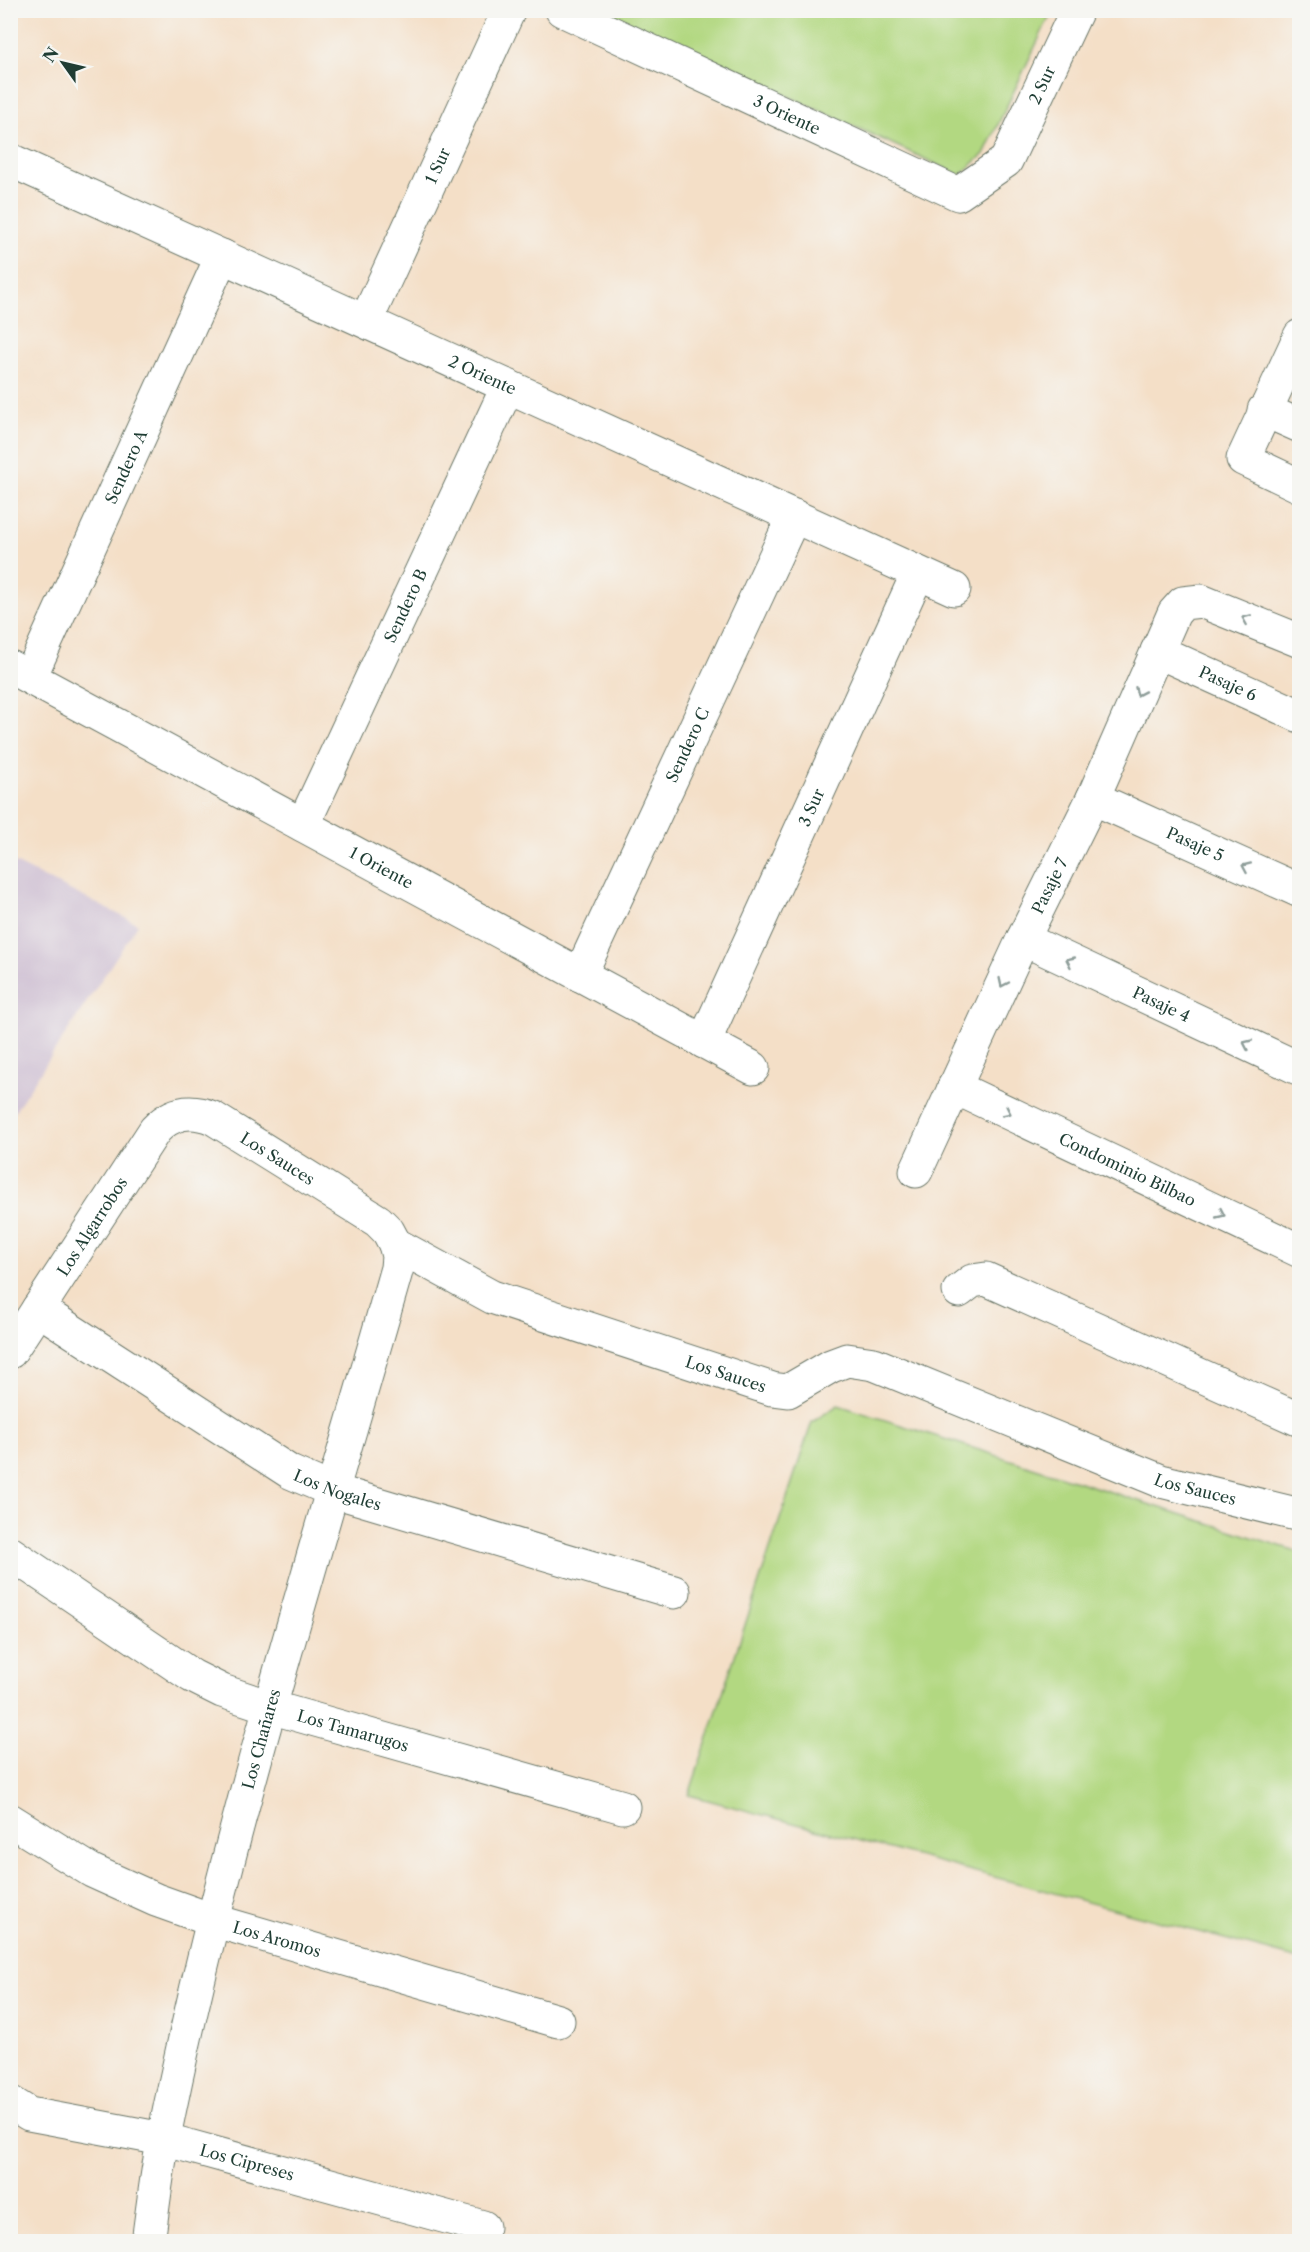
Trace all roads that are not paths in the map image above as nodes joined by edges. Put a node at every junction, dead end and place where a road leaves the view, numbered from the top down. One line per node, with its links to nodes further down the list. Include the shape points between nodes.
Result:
1 (509, 10): 7 (street, 1 Sur)
2 (562, 10): 5 (street, 3 Oriente, via 958,194)
3 (1077, 10): 5 (street, 2 Sur)
4 (10, 160): 6 (street, 2 Oriente)
5 (1006, 160)
6 (222, 256): 7 (street, 2 Oriente); 18 (street, Sendero A)
7 (366, 321): 9 (street, 2 Oriente)
8 (1299, 336): 10 (street)
9 (508, 386): 13 (street, 2 Oriente); 21 (street, Sendero B)
10 (1264, 410): 11 (street); 12 (street, via 1243,459)
11 (1299, 426)
12 (1299, 486)
13 (794, 516): 14 (street, 2 Oriente); 24 (street, Sendero C)
14 (918, 573): 15 (street, 2 Oriente); 25 (street, 3 Sur)
15 (954, 589)
16 (1299, 641): 17 (street, Pasaje 7, one-way to 17, via 1201,601 1183,603)
17 (1157, 651): 19 (street, Pasaje 6); 20 (street, Pasaje 7, one-way to 20)
18 (20, 672): 21 (street, 1 Oriente)
19 (1299, 716)
20 (1093, 798): 22 (street, Pasaje 5, one-way to 20); 23 (street, Pasaje 7)
21 (303, 825): 24 (street, 1 Oriente)
22 (1299, 891)
23 (1023, 939): 27 (street, Pasaje 4, one-way to 23); 28 (street, Pasaje 7, one-way to 28)
24 (580, 975): 25 (street, 1 Oriente)
25 (704, 1042): 26 (street, 1 Oriente)
26 (753, 1068)
27 (1299, 1069)
28 (954, 1087): 30 (street, Pasaje 7); 32 (street, Condominio Bilbao, one-way to 32)
29 (183, 1113): 31 (street, Los Sauces, via 213,1118 378,1221); 34 (street, Los Algarrobos, via 155,1130)
30 (916, 1171)
31 (395, 1244): 37 (street, Los Chañares, via 398,1268); 38 (street, Los Sauces, via 492,1297 772,1389 788,1391 847,1360 874,1364 1161,1481)
32 (1299, 1251)
33 (959, 1291): 36 (street, via 972,1281 986,1280)
34 (38, 1309): 35 (street, Los Algarrobos); 37 (street, Los Nogales, via 290,1472)
35 (10, 1352)
36 (1299, 1420)
37 (334, 1491): 40 (street, Los Nogales); 41 (street, Los Chañares)
38 (1299, 1515)
39 (10, 1553): 41 (street, Los Tamarugos, via 192,1676)
40 (674, 1592)
41 (270, 1707): 42 (street, Los Tamarugos); 44 (street, Los Chañares)
42 (623, 1807)
43 (10, 1820): 44 (street, Los Aromos, via 92,1871)
44 (212, 1920): 45 (street, Los Aromos); 47 (street, Los Chañares)
45 (558, 2021)
46 (10, 2102): 47 (street, Los Cipreses, via 29,2114)
47 (163, 2139): 48 (street, Los Cipreses); 49 (street, Los Chañares)
48 (483, 2227)
49 (148, 2241)

